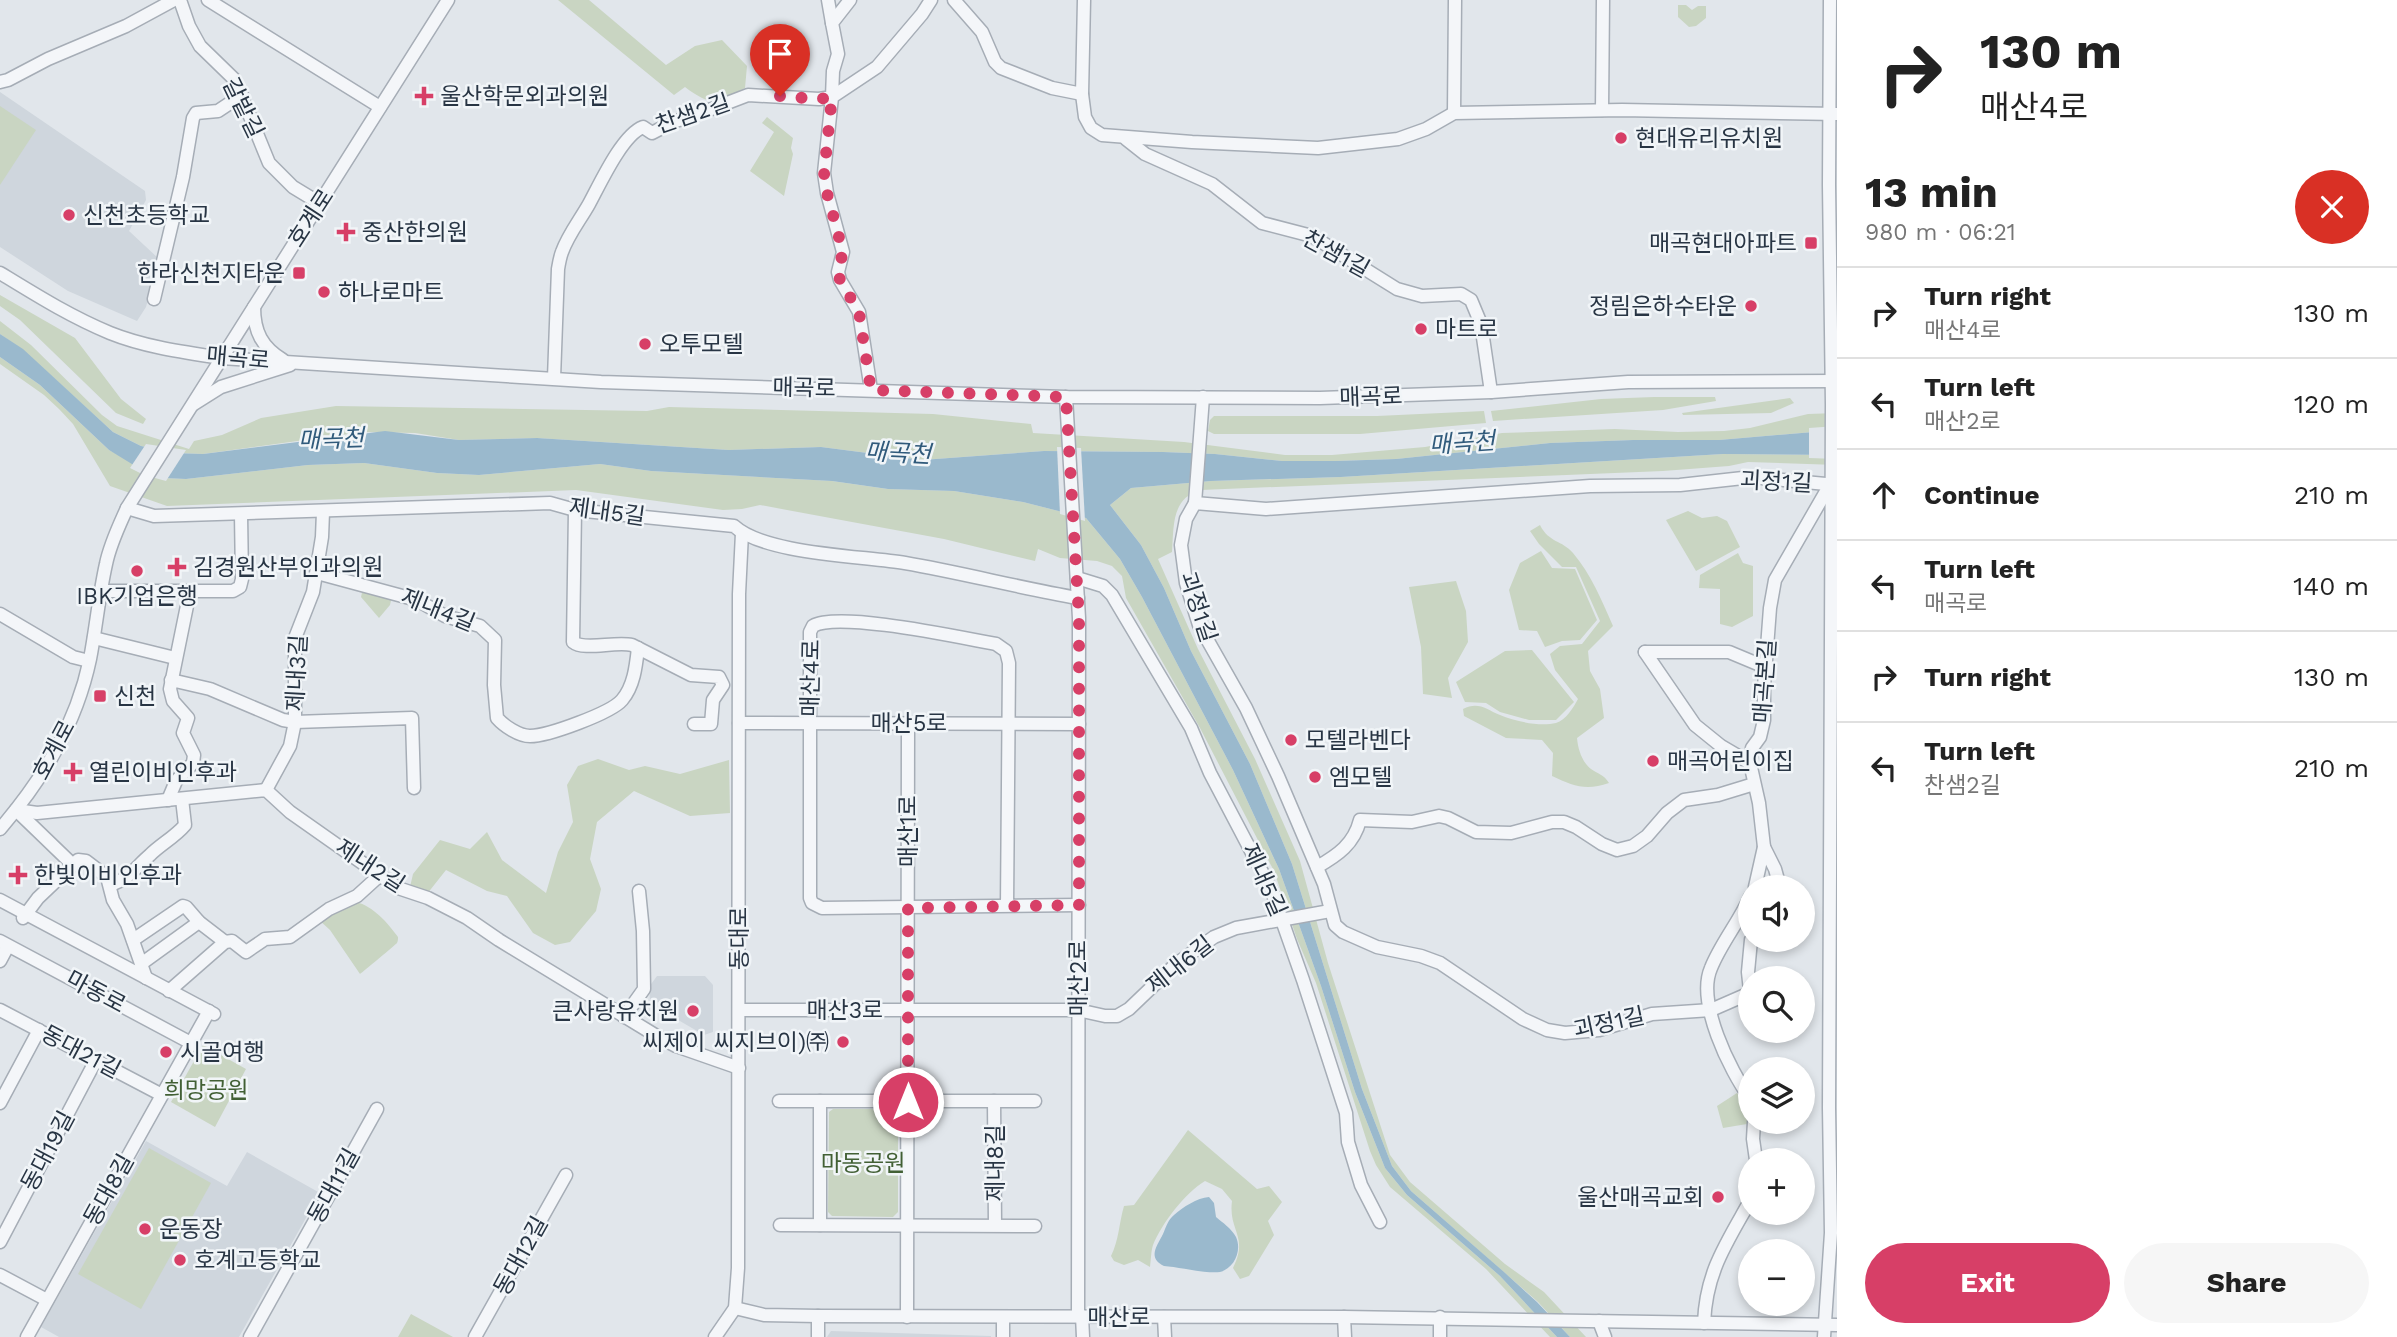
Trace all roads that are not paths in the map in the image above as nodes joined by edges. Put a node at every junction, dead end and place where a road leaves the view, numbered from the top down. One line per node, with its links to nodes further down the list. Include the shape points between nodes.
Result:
1 (177, 0): 13 (street, 갈밭길); 15 (street, 갈밭길, via 200,46 231,74)
2 (208, 0): 17 (street)
3 (449, 0): 17 (street, 호계로)
4 (828, 0): 12 (street)
5 (850, 0): 12 (street)
6 (931, 0): 16 (street, via 877,67)
7 (954, 0): 14 (street, via 982,32 1002,68 1052,88)
8 (1084, 0): 14 (street)
9 (1455, 0): 19 (street)
10 (1604, 0): 18 (street)
11 (1830, 0): 20 (street)
12 (832, 23): 16 (street, via 838,54)
13 (0, 82)
14 (1082, 94): 21 (street, via 1091,128)
15 (242, 95): 22 (street, 갈밭길, via 269,163 293,187); 24 (street, via 218,111 203,111 193,118)
16 (832, 97): 29 (street, 찬샘2길, via 748,95 652,134 643,127 638,129 600,180 561,254); 31 (street, via 824,173 843,252 838,271 859,312)
17 (380, 107): 22 (street, 호계로)
18 (1602, 110): 19 (street); 20 (street)
19 (1454, 113): 21 (street, via 1398,139 1318,148)
20 (1833, 114): 25 (street)
21 (1125, 139): 32 (street, 찬샘1길, via 1145,154 1212,184 1262,223 1312,236 1397,289 1422,296 1461,294 1471,300 1480,324)
22 (321, 204): 26 (street, 호계로)
23 (0, 273): 27 (street, 매곡로, via 110,333 178,352)
24 (154, 299)
25 (1833, 303): 30 (street)
26 (254, 307): 27 (street, 호계로); 28 (street, via 260,341 270,352)
27 (221, 358): 28 (street, 매곡로); 35 (street, 호계로)
28 (292, 362): 29 (street, 매곡로); 35 (street, via 221,387)
29 (554, 379): 31 (street, 매곡로)
30 (1834, 381): 32 (street, 매곡로, via 1628,382); 36 (street)
31 (871, 390): 33 (street, 매곡로)
32 (1491, 393): 34 (street, 매곡로)
33 (1066, 397): 34 (street, 매곡로); 44 (street, 매산2로)
34 (1203, 397): 37 (street)
35 (191, 406): 38 (street, 호계로)
36 (1833, 485): 37 (street, 괴정1길, via 1752,477 1266,509); 51 (street); 54 (street, 매곡본길, via 1775,580)
37 (1195, 496): 72 (street, 괴정1길, via 1181,545 1185,583 1199,625 1250,715)
38 (127, 508): 41 (street, 제내5길, via 154,516); 45 (street, 호계로, via 115,534)
39 (575, 510): 40 (street, 제내5길, via 550,503); 42 (street, 제내5길, via 734,526); 50 (street, via 573,642 581,646 622,643)
40 (323, 512): 41 (street, 제내5길); 43 (street, 제내3길)
41 (240, 514): 46 (street, via 240,587)
42 (741, 533): 47 (street, 제내5길, via 776,546 904,563); 57 (street, 동대로)
43 (317, 573): 50 (street, 제내4길, via 417,600 492,635 497,718 526,737 620,704 634,677); 56 (street, 제내3길, via 295,638)
44 (1077, 573): 47 (street, 매산2로); 85 (street, 제내5길, via 1112,595 1141,641 1191,728)
45 (102, 591): 46 (street); 49 (street, 호계로)
46 (190, 591): 52 (street)
47 (1078, 598): 62 (street, 매산2로)
48 (0, 614): 53 (street, via 73,657)
49 (93, 638): 52 (street); 53 (street, 호계로)
50 (638, 648): 61 (street, via 691,675 719,677 721,689 713,700 711,724)
51 (1834, 650): 101 (street)
52 (175, 658): 55 (street)
53 (89, 661): 68 (street, 호계로, via 59,746)
54 (1765, 667): 63 (street, 매곡본길, via 1764,720); 63 (street, via 1729,652 1645,652 1695,726)
55 (171, 680): 56 (street, via 210,689); 67 (street, via 170,696 188,718 183,733 194,755 193,763 176,781)
56 (295, 722): 65 (street, via 412,718); 66 (street, 제내3길, via 290,746)
57 (739, 723): 58 (street, 매산5로); 96 (street, 동대로)
58 (810, 723): 59 (street, 매산5로); 60 (street, 매산4로, via 810,632 827,621 902,627 1002,646 1009,663); 81 (street, 매산4로, via 812,904 822,908)
59 (908, 723): 60 (street, 매산5로); 81 (street, 매산1로)
60 (1008, 723): 62 (street, 매산5로); 80 (street, 매산4로)
61 (694, 724)
62 (1079, 724): 79 (street, 매산2로)
63 (1750, 763): 64 (street)
64 (1754, 784): 70 (street); 72 (street, via 1684,800 1647,836 1617,850 1564,822 1511,833 1476,832 1439,816 1412,822 1360,820 1356,835 1340,854)
65 (414, 788)
66 (266, 790): 67 (street); 75 (street, 제내2길)
67 (175, 799): 68 (street, via 37,813); 76 (street, via 185,825 130,876)
68 (16, 810): 69 (street, 호계로); 71 (street)
69 (0, 829)
70 (1764, 847): 73 (street); 74 (street)
71 (73, 865): 76 (street, via 86,861 107,877); 83 (street)
72 (1317, 867): 82 (street, 괴정1길, via 1324,884)
73 (1758, 875)
74 (1777, 875)
75 (379, 876): 88 (street, via 357,896 329,909 290,937 265,939 246,952 232,941); 100 (street, 제내2길, via 467,918)
76 (110, 885): 87 (street)
77 (639, 891): 100 (street, via 643,989)
78 (0, 901): 83 (street)
79 (1079, 905): 80 (street, 매산4로); 98 (street, 매산2로)
80 (1007, 906): 81 (street, 매산4로)
81 (908, 908): 97 (street, 매산1로)
82 (1325, 912): 85 (street, 제내6길); 99 (street, 괴정1길, via 1343,932 1377,947 1440,962 1523,1019 1548,1030 1584,1033 1652,1014)
83 (24, 916): 92 (street)
84 (1738, 919): 99 (street, via 1709,971)
85 (1285, 920): 98 (street, 제내6길, via 1214,937 1117,1016); 116 (street, 제내5길, via 1346,1113 1348,1142 1361,1185)
86 (199, 922): 87 (street, via 183,906); 88 (street); 91 (street)
87 (133, 940): 91 (street)
88 (226, 942): 93 (street)
89 (4, 943): 90 (street); 103 (street, 마동로)
90 (0, 961)
91 (141, 964): 92 (street)
92 (146, 978): 93 (street)
93 (169, 991): 103 (street, 동대8길, via 212,1013)
94 (1738, 997): 99 (street, 괴정1길)
95 (0, 1010): 102 (street, 동대21길)
96 (739, 1010): 97 (street, 매산3로); 105 (street, 동대로)
97 (908, 1010): 98 (street, 매산3로); 112 (street, 매산1로)
98 (1078, 1010): 130 (street, 매산2로)
99 (1710, 1010): 106 (street)
100 (624, 1017): 105 (street, 제내2길, via 676,1046)
101 (1833, 1019): 123 (street)
102 (39, 1030): 104 (street, 동대21길); 113 (street)
103 (191, 1043): 107 (street, 동대8길)
104 (96, 1060): 107 (street, 동대21길); 124 (street, 동대19길)
105 (739, 1068): 128 (street, 동대로)
106 (1738, 1083)
107 (162, 1095): 127 (street, 동대8길)
108 (779, 1101): 109 (street, 제내8길)
109 (820, 1101): 112 (street, 제내8길); 118 (street)
110 (995, 1101): 111 (street, 제내8길); 112 (street, 제내8길); 121 (street, 제내8길)
111 (1035, 1101)
112 (908, 1102): 119 (street, 매산1로)
113 (0, 1103)
114 (377, 1109): 140 (street, 동대11길)
115 (566, 1175): 141 (street, 동대12길)
116 (1380, 1222)
117 (1738, 1222): 137 (street, via 1712,1275)
118 (820, 1224): 119 (street, 제내8길); 120 (street, 제내8길)
119 (907, 1224): 121 (street, 제내8길); 131 (street, 매산1로)
120 (780, 1225)
121 (995, 1225): 122 (street, 제내8길)
122 (1035, 1226)
123 (1830, 1233): 125 (street); 138 (street)
124 (0, 1242)
125 (1837, 1250)
126 (0, 1275): 127 (street)
127 (47, 1300): 139 (street, 동대8길)
128 (735, 1308): 129 (street, 매산로, via 764,1315); 142 (street)
129 (818, 1316): 131 (street, 매산로); 143 (street)
130 (1080, 1316): 132 (street, 매산로); 135 (street, 매산로); 145 (street, 매산2로)
131 (907, 1317): 135 (street, 매산로)
132 (1164, 1317): 133 (street, 매산로); 146 (street)
133 (1344, 1317): 134 (street, 매산로); 147 (street)
134 (1440, 1317): 136 (street, 매산로); 148 (street)
135 (1003, 1318): 144 (street)
136 (1599, 1321): 137 (street); 149 (street)
137 (1704, 1323): 138 (street)
138 (1829, 1329)
139 (27, 1337)
140 (250, 1337)
141 (475, 1337)
142 (715, 1337)
143 (818, 1337)
144 (1003, 1337)
145 (1083, 1337)
146 (1165, 1337)
147 (1345, 1337)
148 (1440, 1337)
149 (1605, 1337)

